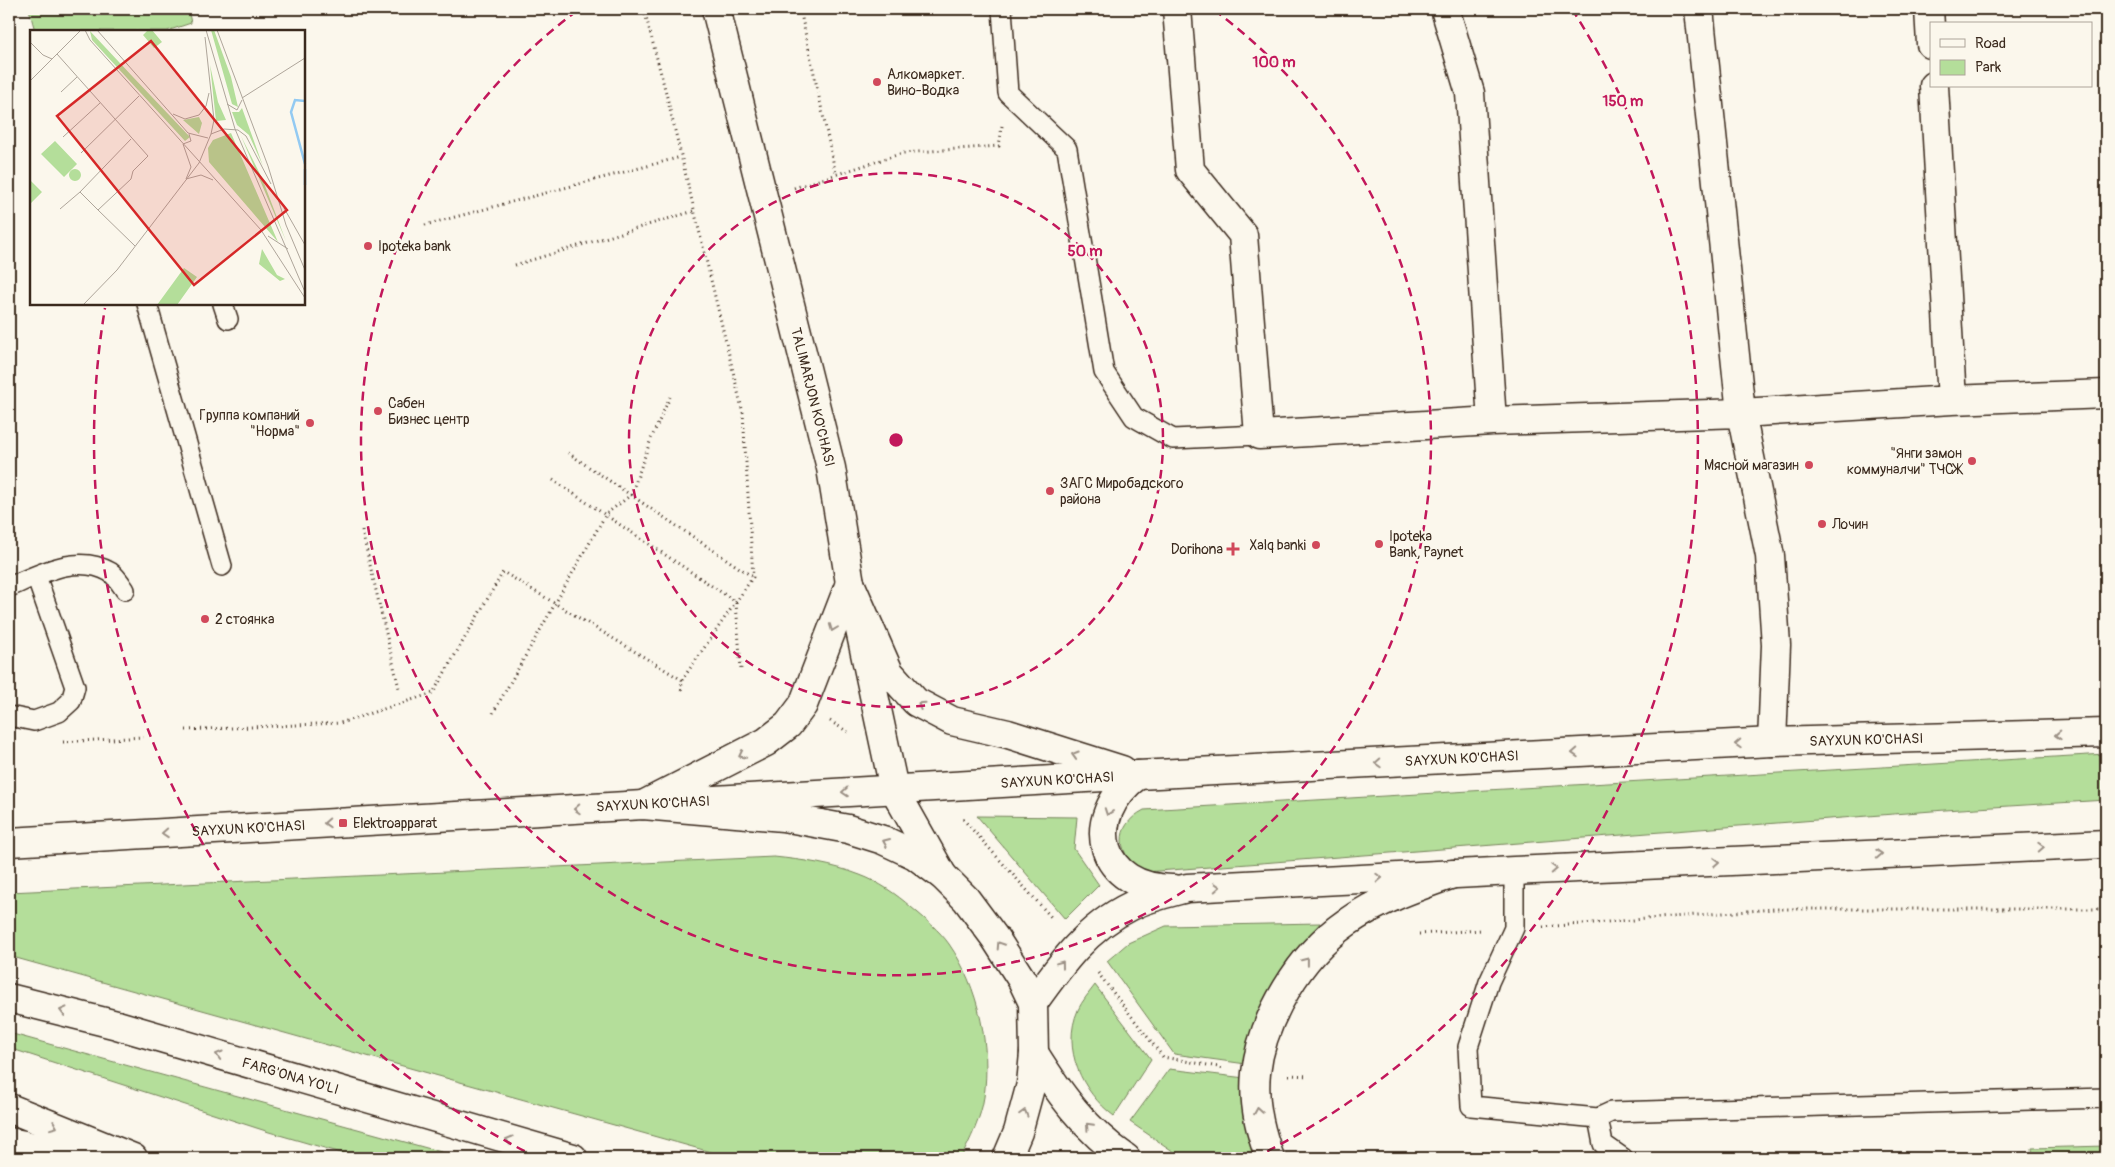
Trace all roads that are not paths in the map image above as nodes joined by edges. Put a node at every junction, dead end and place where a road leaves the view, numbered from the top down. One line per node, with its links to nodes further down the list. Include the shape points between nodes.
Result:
1 (716, 9): 17 (main road, TALIMARJON KO'CHASI, via 831,468)
2 (1002, 9): 14 (lane, via 1008,93 1067,149 1104,372 1134,417 1173,439)
3 (1177, 9): 14 (main road, via 1190,170 1243,235)
4 (1444, 9): 13 (main road, via 1470,93)
5 (1699, 9): 12 (main road)
6 (1929, 9): 7 (main road)
7 (1930, 26)
8 (1934, 88): 11 (main road)
9 (147, 305): 15 (lane)
10 (2106, 394): 11 (main road)
11 (1952, 400): 12 (main road)
12 (1741, 413): 13 (main road); 22 (main road, via 1770,556 1776,644)
13 (1492, 421): 14 (main road)
14 (1259, 435)
15 (222, 566)
16 (36, 576): 18 (lane); 19 (lane, via 70,564 90,565 111,572); 20 (lane, via 76,687 71,701 59,712 34,721)
17 (850, 583): 23 (main road, one-way to 17, via 1008,734 952,721 916,702 889,672); 24 (main road, TALIMARJON KO'CHASI); 25 (main road, one-way to 25, via 803,705 788,725 766,742)
18 (9, 587)
19 (125, 590)
20 (9, 716)
21 (2106, 733): 22 (main road, SAYXUN KO'CHASI, one-way to 22)
22 (1772, 742): 23 (main road, SAYXUN KO'CHASI, one-way to 23)
23 (1138, 775): 24 (main road, SAYXUN KO'CHASI); 31 (main road, one-way to 31, via 1120,791 1108,811 1104,829 1108,852 1120,872 1135,883 1162,889)
24 (894, 789): 25 (main road, SAYXUN KO'CHASI, one-way to 25); 30 (main road, TALIMARJON KO'CHASI)
25 (643, 805): 26 (main road, SAYXUN KO'CHASI, one-way to 26); 30 (main road, one-way to 25, via 915,855 848,829 783,817)
26 (9, 842)
27 (2106, 844): 28 (main road, one-way to 27)
28 (1514, 871): 29 (main road); 37 (lane, via 1514,928 1489,982 1468,1047 1471,1106)
29 (1453, 874): 31 (main road, one-way to 29); 44 (main road, one-way to 29, via 1258,1113 1256,1072 1273,1015 1294,978 1319,946 1347,922 1407,891)
30 (943, 876): 33 (main road, one-way to 30, via 996,938)
31 (1187, 888): 33 (main road, one-way to 31, via 1065,958 1107,920 1139,903)
32 (9, 998): 41 (main road, FARG'ONA YO'LI, one-way to 32, via 117,1025)
33 (1033, 1003): 34 (main road)
34 (1034, 1052): 42 (main road, one-way to 34, via 1026,1107); 43 (main road, one-way to 34, via 1105,1144 1066,1102)
35 (2106, 1098): 37 (lane, via 1611,1112)
36 (9, 1108): 40 (main road, one-way to 40)
37 (1598, 1118): 45 (lane, via 1602,1144)
38 (9, 1142): 39 (main road)
39 (90, 1158)
40 (133, 1158)
41 (573, 1158)
42 (1007, 1158)
43 (1126, 1158)
44 (1270, 1158)
45 (1623, 1158)

